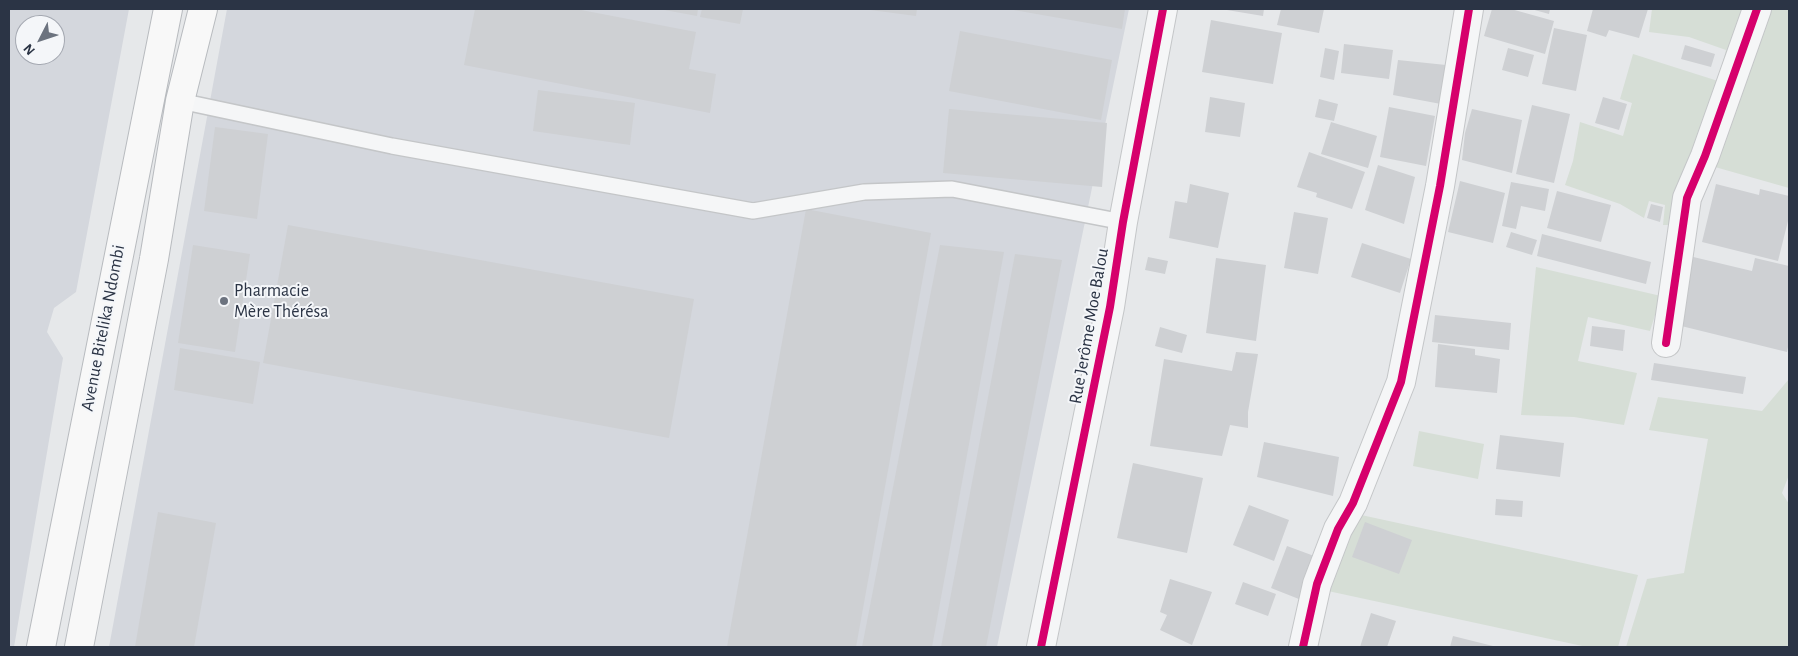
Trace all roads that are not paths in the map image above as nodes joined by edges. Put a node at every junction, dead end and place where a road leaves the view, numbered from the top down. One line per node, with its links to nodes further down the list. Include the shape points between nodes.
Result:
1 (168, 9): 9 (highway, Avenue Bitelika Ndombi)
2 (203, 9): 6 (highway, Avenue Bitelika Ndombi)
3 (1163, 9): 7 (street, Rue Jerôme Moe Balou)
4 (1469, 9): 12 (street, via 1440,186 1401,382 1317,584)
5 (1757, 9): 8 (street, via 1705,156 1686,198)
6 (180, 102): 7 (lane, via 392,146 753,211 864,192 952,189); 10 (highway, Avenue Bitelika Ndombi, via 154,259)
7 (1123, 222): 11 (street, Rue Jerôme Moe Balou, via 1110,307)
8 (1666, 343)
9 (41, 647)
10 (79, 647)
11 (1041, 647)
12 (1303, 647)

